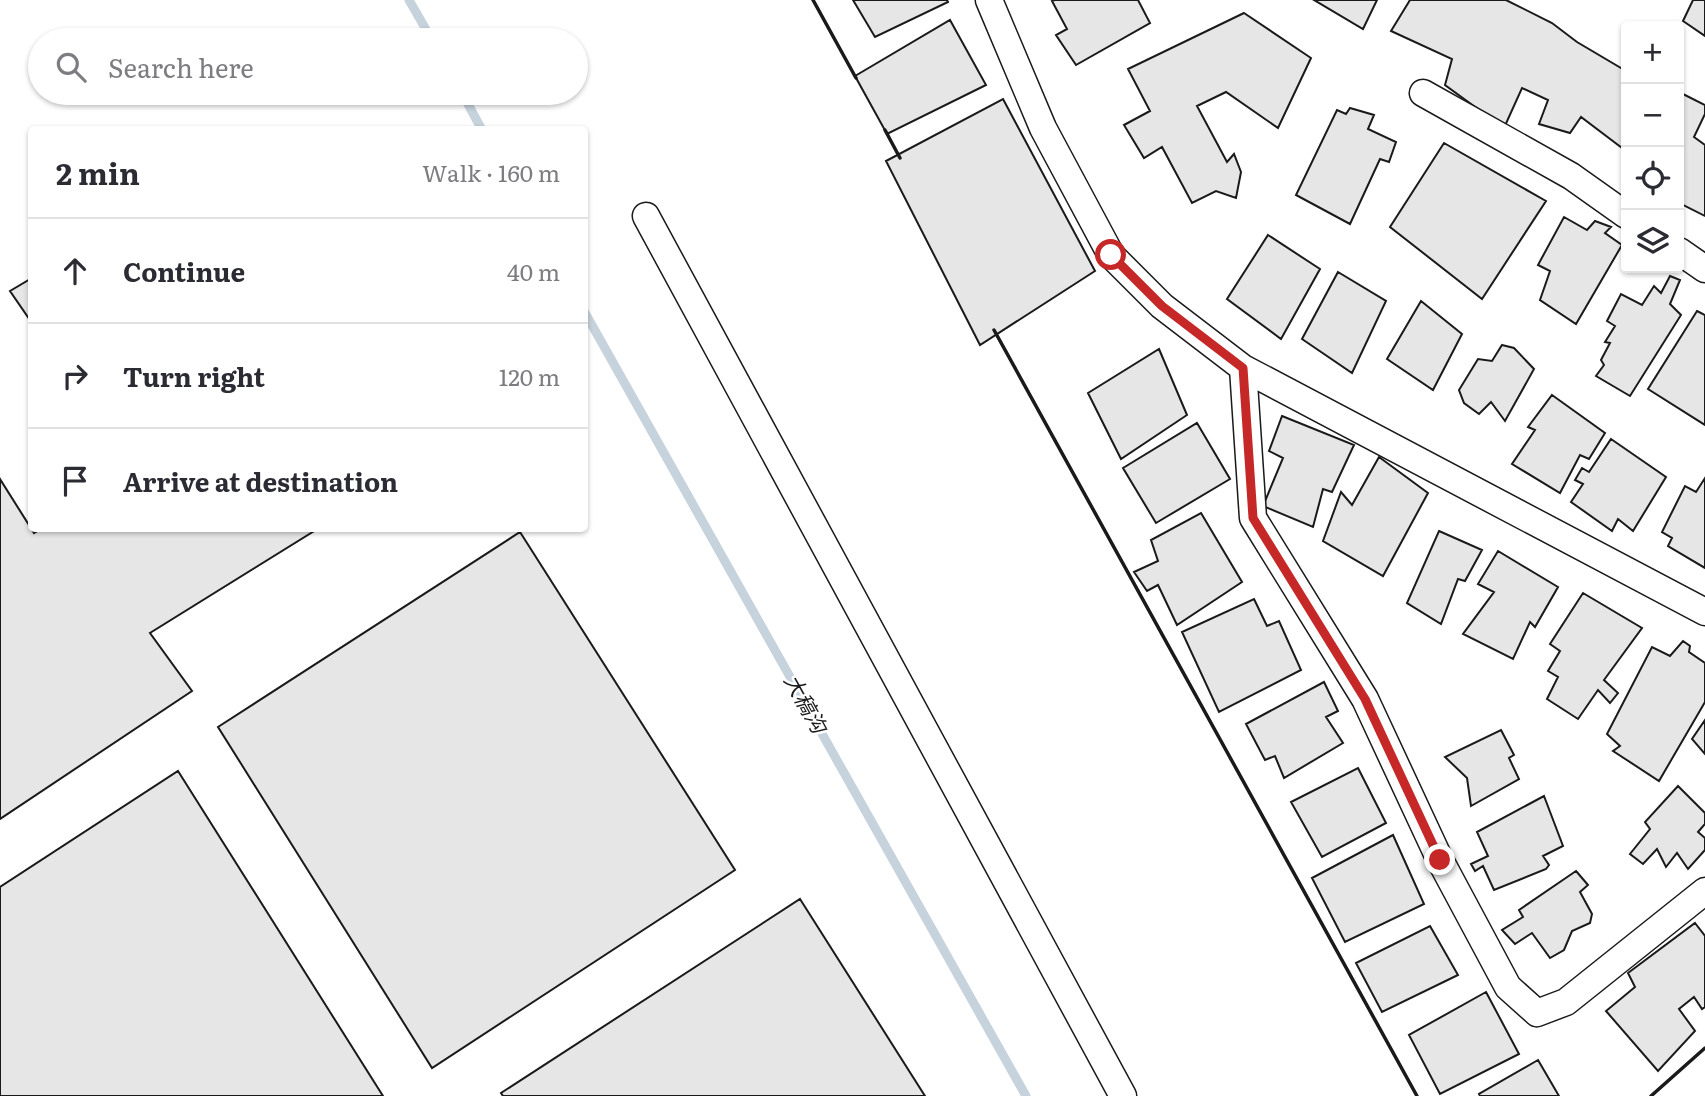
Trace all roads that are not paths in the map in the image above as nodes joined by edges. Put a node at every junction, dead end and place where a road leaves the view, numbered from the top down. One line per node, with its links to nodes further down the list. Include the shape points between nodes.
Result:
1 (989, 0): 7 (street, via 1043,128 1111,255 1162,306)
2 (1423, 93): 3 (street, via 1571,176)
3 (1621, 211)
4 (646, 216): 10 (street)
5 (1684, 254): 6 (street)
6 (1705, 269)
7 (1243, 368): 8 (street); 9 (street, via 1253,518 1365,699 1440,860 1508,987 1537,1013 1566,1002)
8 (1705, 612)
9 (1705, 891)
10 (1123, 1096)

